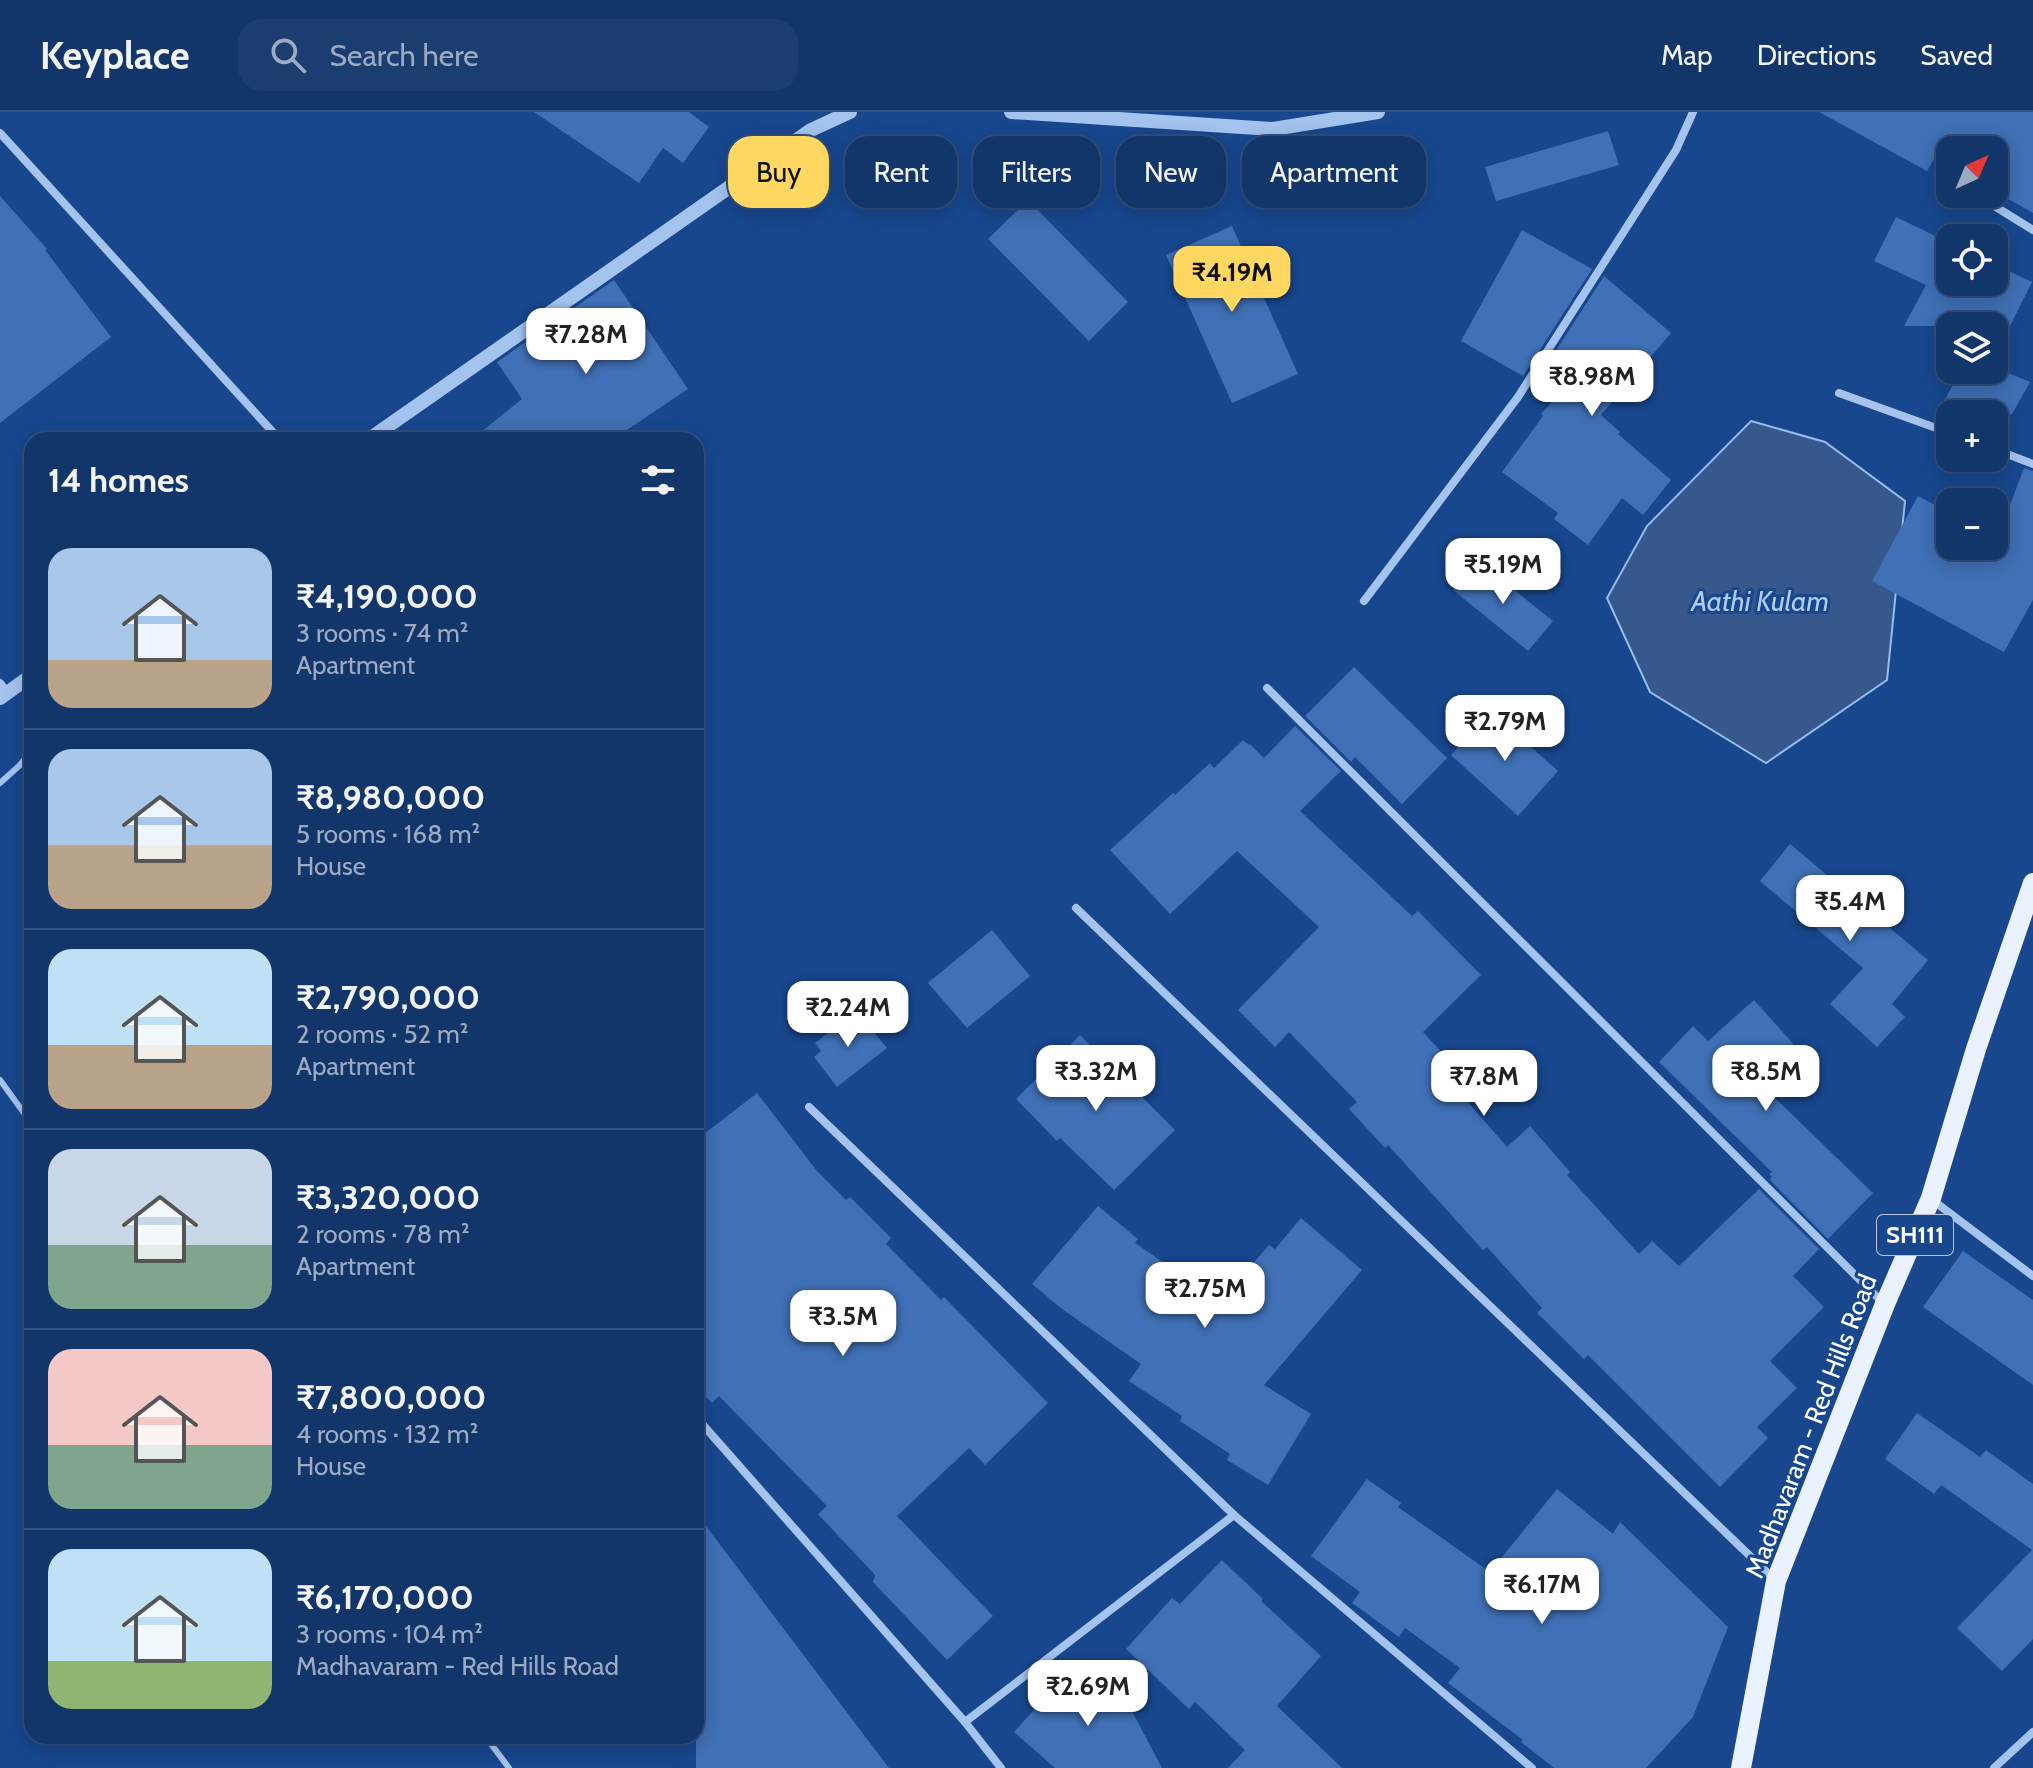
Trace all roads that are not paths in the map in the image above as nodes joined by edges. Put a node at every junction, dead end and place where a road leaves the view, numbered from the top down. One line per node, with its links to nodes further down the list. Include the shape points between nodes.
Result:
1 (850, 112): 12 (street, via 811,130)
2 (1011, 112): 5 (street, via 1273,129)
3 (1378, 112): 5 (street)
4 (1693, 112): 15 (street, via 1676,150 1518,397)
5 (1348, 115)
6 (0, 133): 11 (street)
7 (1998, 208): 8 (street)
8 (2033, 230)
9 (1839, 393): 10 (street)
10 (1936, 428)
11 (273, 432)
12 (379, 432)
13 (2008, 454): 14 (street)
14 (2033, 464)
15 (1364, 601)
16 (24, 685): 18 (street)
17 (1267, 688): 28 (street)
18 (3, 691)
19 (24, 760): 20 (lane)
20 (0, 783)
21 (2032, 887): 26 (main road, Madhavaram - Red Hills Road / SH111)
22 (1076, 908): 31 (street)
23 (0, 1080): 25 (lane)
24 (809, 1107): 30 (street)
25 (24, 1113)
26 (1931, 1198): 27 (street); 28 (main road, Madhavaram - Red Hills Road / SH111)
27 (2033, 1276)
28 (1885, 1304): 31 (main road, Madhavaram - Red Hills Road / SH111)
29 (704, 1426): 32 (street)
30 (1234, 1515): 32 (street); 37 (street)
31 (1776, 1581): 38 (main road, Madhavaram - Red Hills Road / SH111)
32 (965, 1722): 36 (street)
33 (2033, 1732): 39 (street)
34 (491, 1744): 35 (lane)
35 (509, 1768)
36 (1001, 1768)
37 (1532, 1768)
38 (1741, 1768)
39 (1994, 1768)

